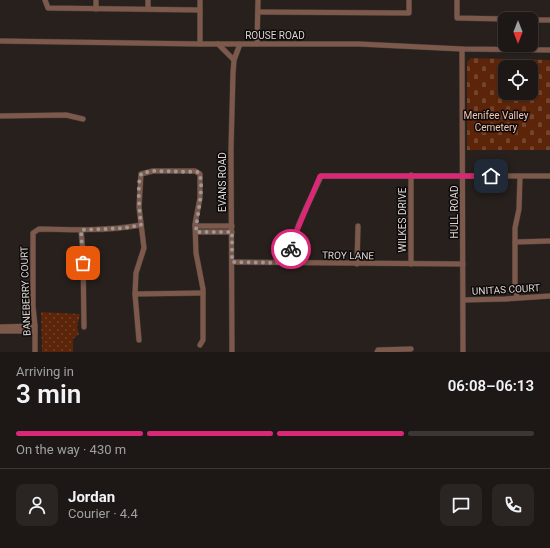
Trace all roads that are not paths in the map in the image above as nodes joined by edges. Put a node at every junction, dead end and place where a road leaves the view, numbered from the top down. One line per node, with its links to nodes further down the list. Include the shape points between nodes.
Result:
1 (45, 0): 8 (street, via 48,8)
2 (96, 0): 8 (street)
3 (148, 0): 9 (street)
4 (200, 0): 10 (street)
5 (258, 0): 11 (street)
6 (409, 0): 11 (street, via 409,14)
7 (457, 0): 12 (street, via 457,18)
8 (96, 9): 9 (street)
9 (148, 9): 10 (street)
10 (200, 10): 16 (street)
11 (258, 12): 19 (street)
12 (498, 19)
13 (538, 20): 14 (street)
14 (550, 20)
15 (0, 41): 16 (street, ROUSE ROAD)
16 (200, 44): 17 (street, ROUSE ROAD)
17 (218, 44): 18 (street, ROUSE ROAD); 22 (street)
18 (240, 44): 19 (street, ROUSE ROAD); 22 (street, EVANS ROAD)
19 (257, 44): 20 (street, ROUSE ROAD, via 360,44)
20 (462, 49): 21 (street, ROUSE ROAD); 25 (street, HULL ROAD)
21 (550, 50)
22 (234, 60): 30 (street, EVANS ROAD, via 231,142)
23 (0, 116): 24 (street, via 66,115)
24 (83, 119)
25 (463, 175): 26 (street); 27 (street); 41 (street, HULL ROAD)
26 (411, 176): 38 (street, via 320,176 296,233); 40 (street, WILKES DRIVE)
27 (520, 176): 28 (street); 36 (street)
28 (550, 176)
29 (141, 225): 32 (street, via 140,174 153,171 198,172 201,190); 33 (street); 43 (street, via 144,248 136,273)
30 (232, 226): 32 (street); 34 (street, EVANS ROAD)
31 (358, 226): 39 (street)
32 (196, 229): 34 (street); 42 (street, via 196,253)
33 (81, 230): 48 (street); 49 (street, BANEBERRY COURT, via 39,230 32,235)
34 (232, 232): 37 (street, EVANS ROAD)
35 (550, 241): 36 (street)
36 (515, 242): 45 (street)
37 (232, 262): 38 (street, TROY LANE); 55 (street, EVANS ROAD)
38 (290, 263): 39 (street, TROY LANE)
39 (358, 264): 40 (street, TROY LANE)
40 (411, 264): 41 (street, TROY LANE)
41 (463, 264): 46 (street, HULL ROAD)
42 (203, 293): 43 (street); 52 (street, via 203,340)
43 (135, 294): 51 (street)
44 (550, 296): 45 (street, UNITAS COURT)
45 (517, 298): 46 (street, UNITAS COURT)
46 (463, 300): 57 (street, HULL ROAD)
47 (0, 327): 49 (street)
48 (84, 327)
49 (35, 329): 50 (street); 54 (street, BANEBERRY COURT)
50 (0, 332)
51 (139, 340)
52 (200, 345)
53 (411, 350): 56 (street)
54 (35, 352)
55 (232, 352)
56 (377, 352)
57 (463, 352)

